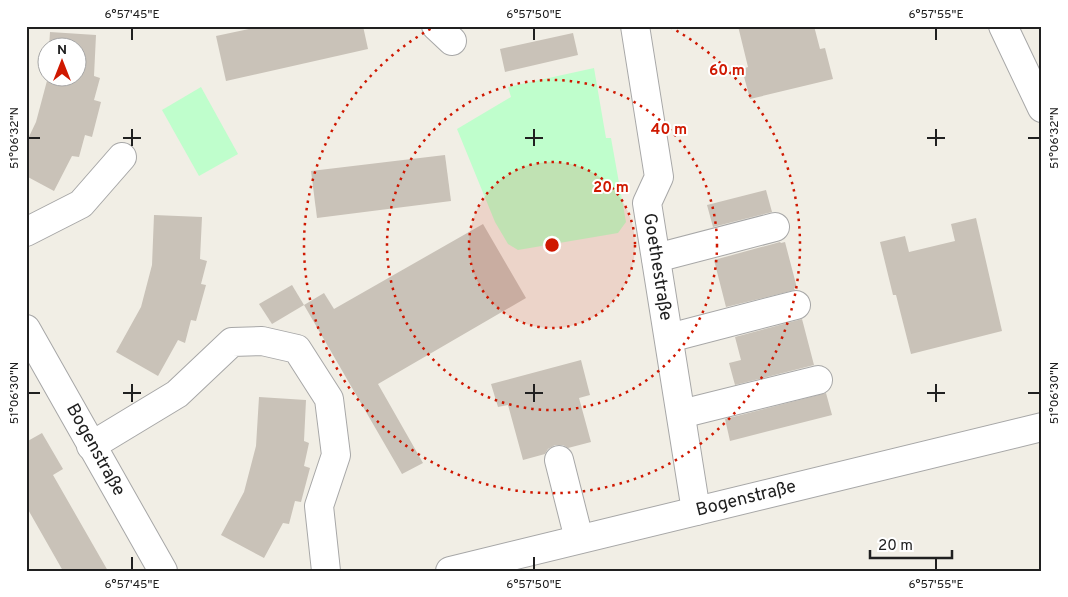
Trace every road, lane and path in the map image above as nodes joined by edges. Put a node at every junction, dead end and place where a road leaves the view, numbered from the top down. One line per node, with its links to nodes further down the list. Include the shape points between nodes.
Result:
1 (635, 26): 7 (street, Goethestraße, via 659,177 647,203)
2 (1004, 26): 3 (street)
3 (1042, 108)
4 (122, 157): 6 (street, via 81,204)
5 (775, 227): 7 (street)
6 (26, 232)
7 (656, 258): 10 (street, Goethestraße)
8 (796, 305): 10 (street)
9 (26, 329): 14 (street, Bogenstraße)
10 (669, 338): 12 (street, Goethestraße)
11 (818, 380): 12 (street)
12 (681, 414): 16 (street, Goethestraße)
13 (1042, 426): 16 (street, Bogenstraße)
14 (91, 446): 18 (street, Bogenstraße); 19 (street, via 177,394 232,342 262,341 297,348 329,399 336,455 319,506)
15 (558, 460): 17 (street)
16 (696, 511): 17 (street, Bogenstraße)
17 (579, 539): 20 (street, Bogenstraße)
18 (163, 571)
19 (326, 571)
20 (450, 571)

